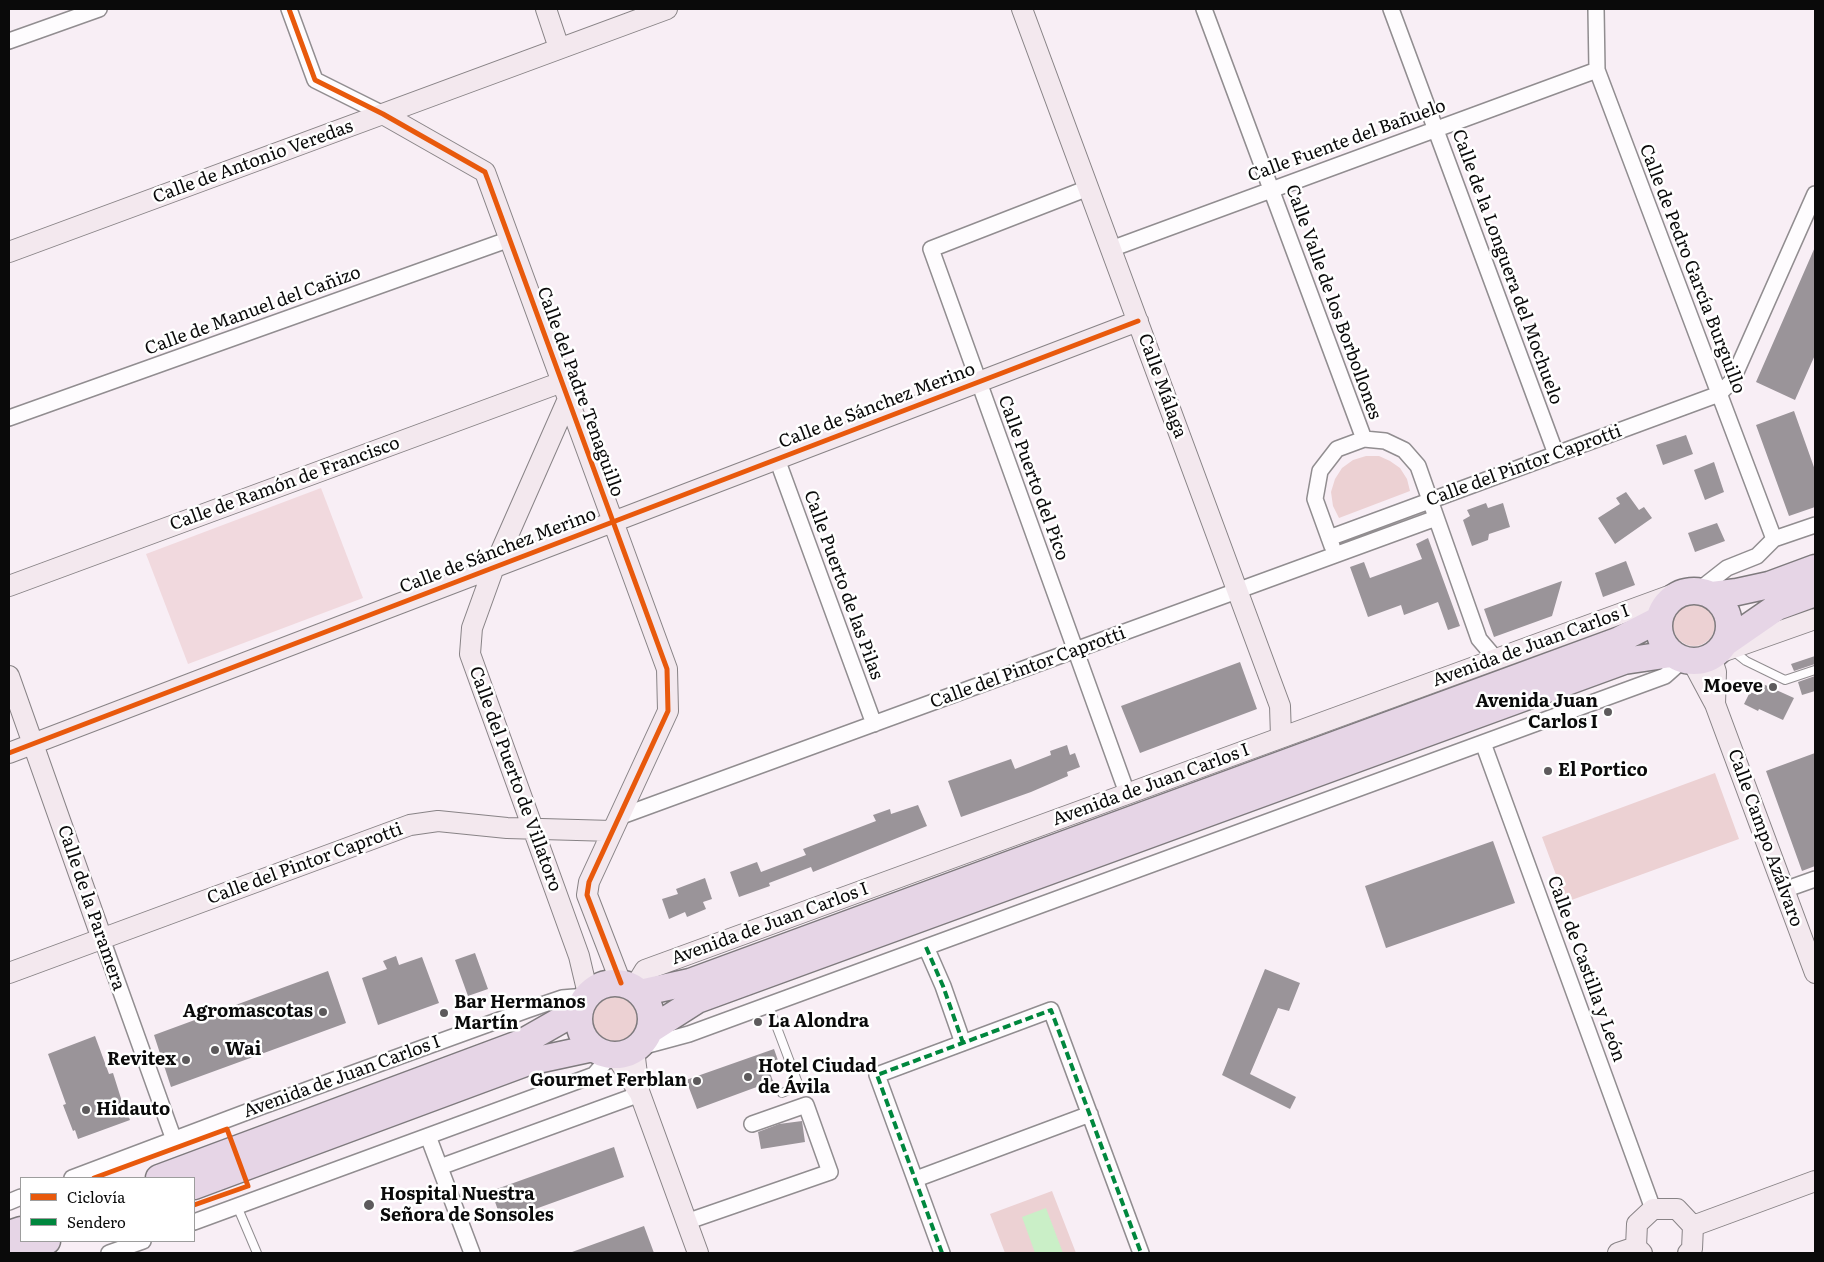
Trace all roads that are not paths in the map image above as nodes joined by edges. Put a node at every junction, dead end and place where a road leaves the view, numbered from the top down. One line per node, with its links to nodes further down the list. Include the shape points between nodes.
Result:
1 (99, 9): 9 (street)
2 (289, 9): 12 (street, Calle del Padre Tenaguillo, via 315,80)
3 (546, 9): 10 (street)
4 (667, 9): 10 (street, Calle de Antonio Veredas)
5 (1022, 9): 14 (street, Calle Málaga)
6 (1204, 9): 15 (street, Calle Valle de los Borbollones)
7 (1391, 9): 13 (street, Calle de la Longuera del Mochuelo)
8 (1596, 9): 11 (street, Calle de Pedro García Burguillo)
9 (9, 41)
10 (559, 48): 12 (street, Calle de Antonio Veredas)
11 (1597, 70): 13 (street, Calle Fuente del Bañuelo); 23 (street, Calle de Pedro García Burguillo)
12 (383, 114): 17 (street, Calle del Padre Tenaguillo, via 485,172); 19 (street, Calle de Antonio Veredas)
13 (1435, 129): 15 (street, Calle Fuente del Bañuelo); 26 (street, Calle de la Longuera del Mochuelo)
14 (1088, 188): 18 (street, Calle Málaga); 21 (street, Calle Puerto del Pico, via 931,249)
15 (1271, 190): 18 (street, Calle Fuente del Bañuelo); 25 (street, Calle Valle de los Borbollones)
16 (1815, 194): 23 (street, via 1732,381)
17 (510, 239): 22 (street, Calle del Padre Tenaguillo); 24 (street, Calle de Manuel del Cañizo)
18 (1111, 249): 20 (street, Calle Málaga)
19 (9, 252)
20 (1138, 321): 21 (street, Calle de Sánchez Merino); 38 (street, Calle Málaga)
21 (979, 382): 27 (street, Calle de Sánchez Merino); 44 (street, Calle Puerto del Pico)
22 (565, 390): 30 (street, Calle del Padre Tenaguillo); 35 (street, Calle del Puerto de Villatoro); 37 (street, Calle de Ramón de Francisco)
23 (1719, 394): 26 (street, Calle del Pintor Caprotti); 33 (street, Calle de Pedro García Burguillo)
24 (9, 418)
25 (1364, 439): 28 (street, via 1385,441 1404,450 1418,466); 32 (street, via 1338,449 1320,471 1315,499)
26 (1556, 454): 28 (street, Calle del Pintor Caprotti)
27 (777, 459): 30 (street, Calle de Sánchez Merino); 50 (street, Calle Puerto de las Pilas)
28 (1430, 500): 29 (street); 32 (street, Calle del Pintor Caprotti)
29 (1436, 518): 34 (street, Calle del Pintor Caprotti); 43 (street)
30 (613, 521): 35 (street, Calle de Sánchez Merino); 56 (street, Calle del Padre Tenaguillo, via 667,669 668,711)
31 (1815, 525): 33 (street)
32 (1329, 538): 34 (street)
33 (1774, 539): 39 (street, via 1757,556 1727,568)
34 (1335, 555): 38 (street, Calle del Pintor Caprotti)
35 (494, 567): 52 (street, Calle de Sánchez Merino); 57 (street, Calle del Puerto de Villatoro, via 472,628 470,654)
36 (1815, 568): 39 (highway, Avenida de Juan Carlos I, via 1769,585 1737,592)
37 (9, 586)
38 (1237, 591): 44 (street, Calle del Pintor Caprotti); 51 (street, Calle Málaga, via 1280,706)
39 (1696, 593): 42 (highway, via 1664,605); 45 (highway, via 1725,608 1730,625); 46 (street, Avenida de Juan Carlos I)
40 (1815, 593): 45 (highway, via 1777,607)
41 (1815, 619): 45 (street, via 1769,637)
42 (1658, 620): 45 (highway, via 1660,639); 64 (highway, Avenida de Juan Carlos I, via 1608,644 700,978)
43 (1479, 639): 46 (street); 47 (street)
44 (1076, 650): 50 (street, Calle del Pintor Caprotti); 55 (street, Calle Puerto del Pico)
45 (1704, 654): 48 (lane, via 1746,661 1785,680); 53 (street, via 1665,676); 59 (street, Calle Campo Azálvaro, via 1715,704); 68 (highway, via 1624,661 706,996)
46 (1496, 659): 47 (street, Avenida de Juan Carlos I)
47 (1476, 666): 51 (street, Avenida de Juan Carlos I)
48 (1815, 670)
49 (9, 676): 52 (street, Calle de la Paramera)
50 (874, 724): 56 (street, Calle del Pintor Caprotti)
51 (1282, 737): 55 (street, Avenida de Juan Carlos I)
52 (33, 743): 54 (street, Calle de Sánchez Merino); 60 (street, Calle de la Paramera)
53 (1484, 743): 61 (street); 82 (street, Calle de Castilla y León)
54 (9, 752)
55 (1127, 793): 64 (street, Avenida de Juan Carlos I, via 645,970)
56 (616, 824): 57 (street, Calle del Pintor Caprotti); 64 (street, Calle del Padre Tenaguillo, via 589,882 587,896 605,946)
57 (533, 829): 60 (street, Calle del Pintor Caprotti, via 438,821 410,825); 65 (street, Calle del Puerto de Villatoro, via 580,956)
58 (1815, 879): 59 (street)
59 (1784, 890): 63 (street, Calle Campo Azálvaro)
60 (102, 939): 62 (street, Calle del Pintor Caprotti); 74 (street, Calle de la Paramera)
61 (926, 947): 66 (street); 67 (street)
62 (9, 973)
63 (1815, 973)
64 (632, 988): 65 (highway, via 604,984); 68 (highway, via 650,1010)
65 (585, 1000): 68 (highway, via 578,1024 583,1038); 74 (street, Avenida de Juan Carlos I, via 562,998); 77 (highway, Avenida de Juan Carlos I, via 521,1044)
66 (768, 1004): 68 (street, via 689,1034); 69 (lane, via 799,1086)
67 (962, 1043): 71 (street, via 1051,1010); 78 (street, via 876,1075)
68 (623, 1048): 70 (street); 73 (street, via 594,1075); 80 (highway, via 528,1062)
69 (782, 1093)
70 (640, 1094): 75 (street); 84 (street)
71 (1090, 1114): 78 (street); 95 (street)
72 (752, 1124): 84 (street, via 806,1105 830,1172)
73 (428, 1136): 75 (street); 81 (street)
74 (174, 1140): 76 (street, Avenida de Juan Carlos I)
75 (440, 1167): 92 (street)
76 (75, 1177)
77 (162, 1177)
78 (916, 1179): 94 (street)
79 (1815, 1181): 85 (street)
80 (195, 1186)
81 (238, 1206): 83 (street); 91 (lane)
82 (1653, 1209): 85 (street, via 1677,1209); 88 (street, via 1637,1224)
83 (195, 1222)
84 (686, 1222): 93 (street)
85 (1693, 1226): 96 (street, via 1692,1249)
86 (44, 1242): 89 (highway)
87 (140, 1242): 90 (street)
88 (1632, 1251)
89 (13, 1253)
90 (109, 1253)
91 (257, 1253)
92 (472, 1253)
93 (698, 1253)
94 (942, 1253)
95 (1141, 1253)
96 (1688, 1253)

